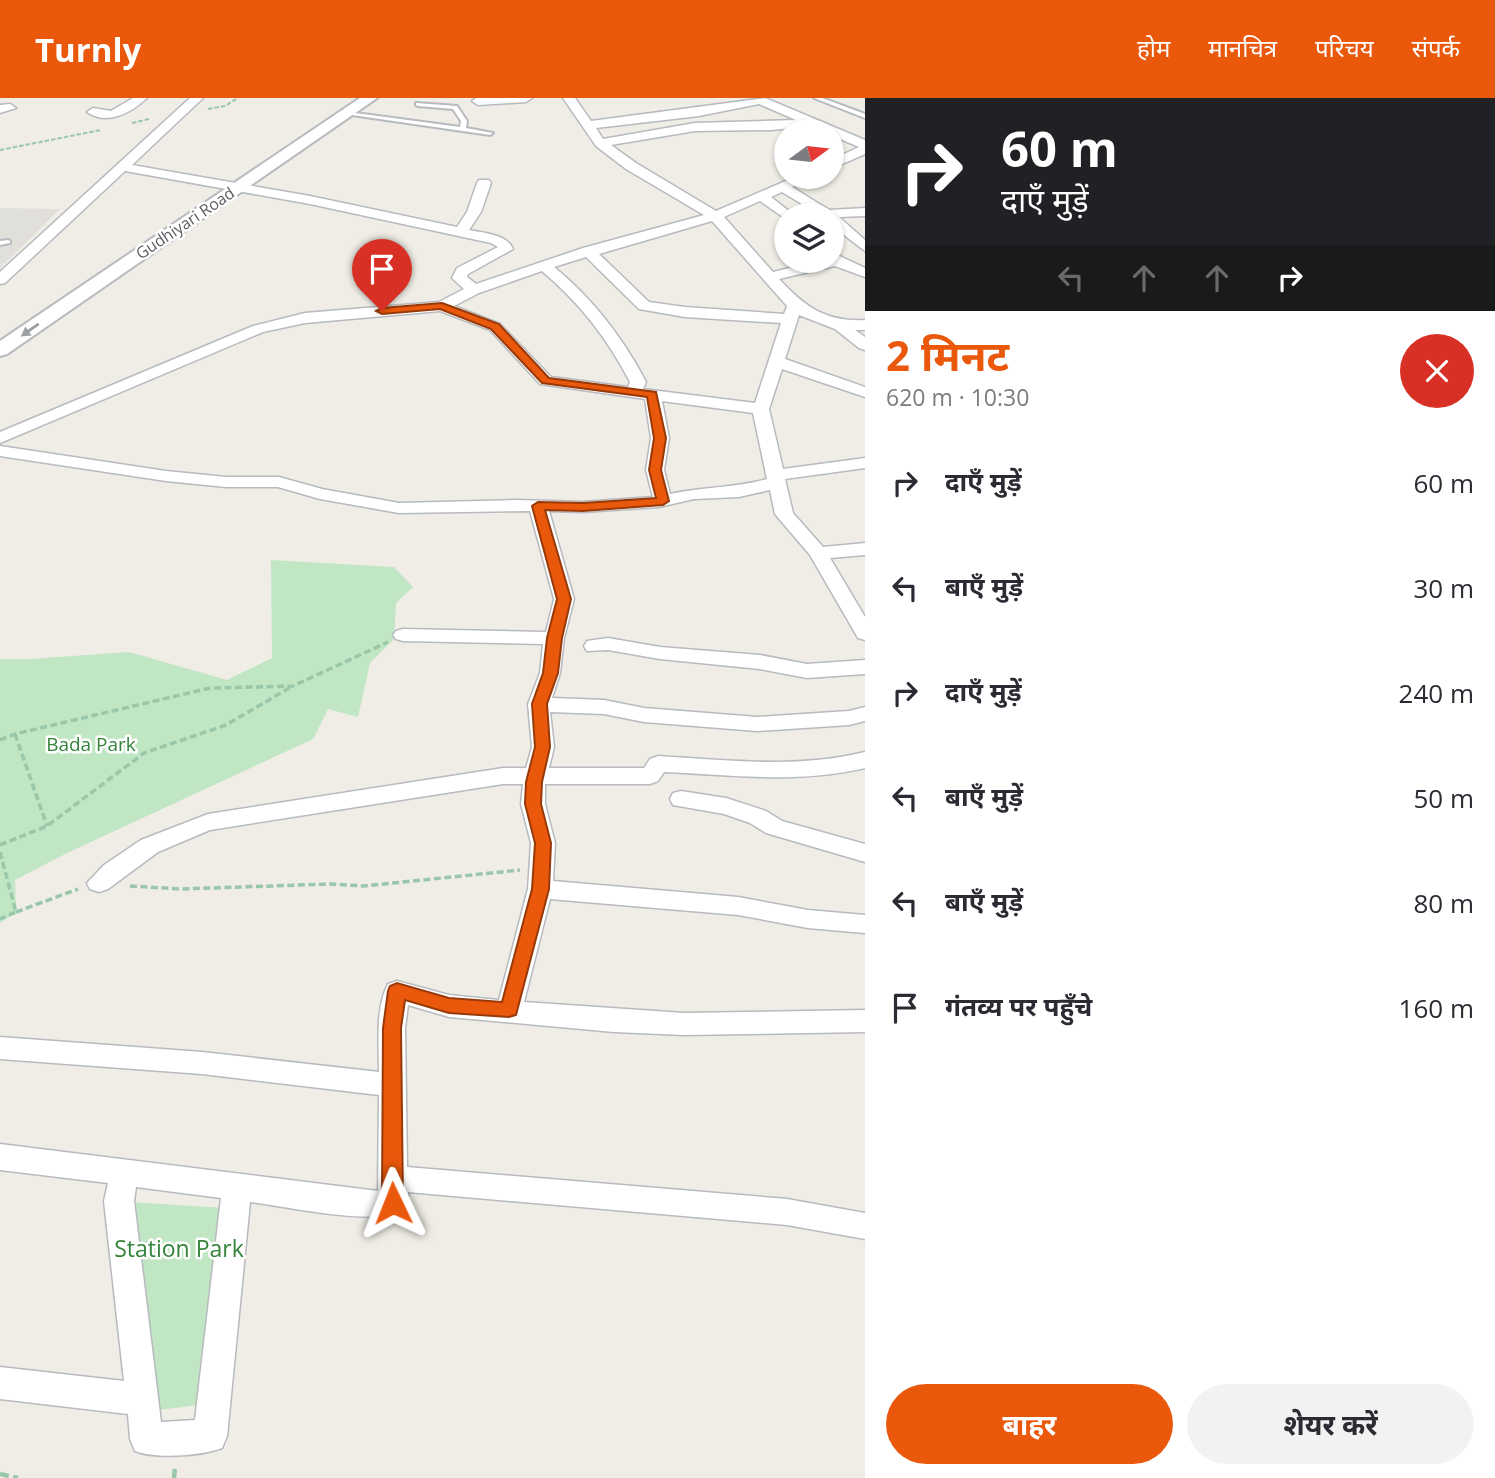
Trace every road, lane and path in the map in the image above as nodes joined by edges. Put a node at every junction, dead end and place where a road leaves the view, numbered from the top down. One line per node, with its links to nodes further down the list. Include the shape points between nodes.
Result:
1 (141, 98): 10 (street, via 113,115)
2 (370, 98): 9 (street, Gudhiyari Road)
3 (526, 98): 7 (street)
4 (569, 98): 13 (street)
5 (817, 98): 11 (lane)
6 (191, 99): 21 (street)
7 (478, 101)
8 (418, 104): 15 (lane, via 455,107 464,121)
9 (347, 106): 15 (lane); 23 (street, Gudhiyari Road)
10 (93, 112)
11 (863, 114)
12 (804, 119): 13 (street, via 761,100)
13 (587, 125): 18 (street)
14 (774, 126): 18 (street, via 695,127)
15 (462, 132): 16 (lane)
16 (489, 133)
17 (844, 137): 19 (street)
18 (600, 143): 31 (street)
19 (865, 147): 20 (street)
20 (844, 158)
21 (123, 167): 23 (street); 41 (street)
22 (484, 183): 33 (street, via 474,212)
23 (232, 185): 33 (street); 46 (street, Gudhiyari Road); 48 (street, Gudhiyari Road, one-way to 48)
24 (778, 189): 26 (street)
25 (786, 189): 27 (street)
26 (763, 197): 28 (street); 31 (street)
27 (811, 203)
28 (774, 205)
29 (865, 212): 30 (street)
30 (844, 214)
31 (715, 216): 35 (street); 40 (street)
32 (844, 229): 34 (street)
33 (460, 232): 42 (street, via 496,240 506,249 461,271 461,282)
34 (865, 247)
35 (588, 251): 37 (street); 44 (street, via 644,306 685,313)
36 (844, 263): 39 (street)
37 (544, 265): 42 (street); 50 (street, via 570,286 627,359)
38 (783, 273): 40 (street)
39 (865, 273)
40 (769, 277): 44 (street)
41 (0, 281)
42 (474, 290): 43 (street)
43 (442, 306): 50 (street, via 495,327 546,381); 53 (street, via 305,318 258,329)
44 (793, 312): 45 (street); 49 (street)
45 (857, 327): 47 (street)
46 (0, 332)
47 (865, 345)
48 (0, 350)
49 (777, 362): 51 (street); 52 (street)
50 (643, 393): 52 (street); 57 (street, via 660,438 655,470)
51 (865, 393)
52 (761, 409): 56 (street)
53 (0, 438)
54 (0, 450): 58 (street, via 166,476 279,482 399,508)
55 (865, 463): 56 (street)
56 (777, 479): 57 (street, via 739,492); 60 (street, via 784,514)
57 (663, 501): 58 (street)
58 (538, 506): 63 (street, via 564,599)
59 (865, 549): 60 (street)
60 (818, 553): 61 (street)
61 (865, 634)
62 (403, 635): 63 (street); 66 (path)
63 (554, 638): 67 (street, via 550,673)
64 (594, 646): 65 (street, via 608,644 807,671)
65 (865, 667)
66 (293, 686): 69 (path, via 210,688); 74 (path, via 226,725 144,753)
67 (539, 704): 68 (street, via 757,724); 72 (street, via 543,747)
68 (865, 713)
69 (15, 734): 70 (path); 74 (path)
70 (0, 740)
71 (865, 760): 72 (street, via 837,769 767,772 658,764 650,776)
72 (536, 776): 78 (street, via 533,804 543,843); 79 (street, via 503,776 208,822 131,855)
73 (681, 799): 77 (street, via 726,806 774,827)
74 (47, 826): 75 (path)
75 (0, 845)
76 (0, 852): 80 (path)
77 (865, 853)
78 (540, 878): 79 (path, via 273,888 181,889); 82 (street); 83 (street)
79 (99, 883): 80 (path)
80 (16, 912): 81 (path)
81 (0, 919)
82 (865, 924)
83 (509, 1010): 84 (street, via 684,1024); 86 (street, via 449,1006 397,991)
84 (865, 1021)
85 (0, 1048): 86 (street, via 202,1063)
86 (393, 1085): 89 (street)
87 (0, 1157): 88 (street)
88 (124, 1173): 90 (street); 93 (street, via 119,1200)
89 (391, 1178): 90 (street, via 393,1203); 91 (street, via 774,1210)
90 (237, 1187): 93 (street, via 210,1436 146,1439)
91 (865, 1226)
92 (0, 1383): 93 (street)
93 (141, 1399)
94 (0, 1474): 95 (path)
95 (18, 1478)

